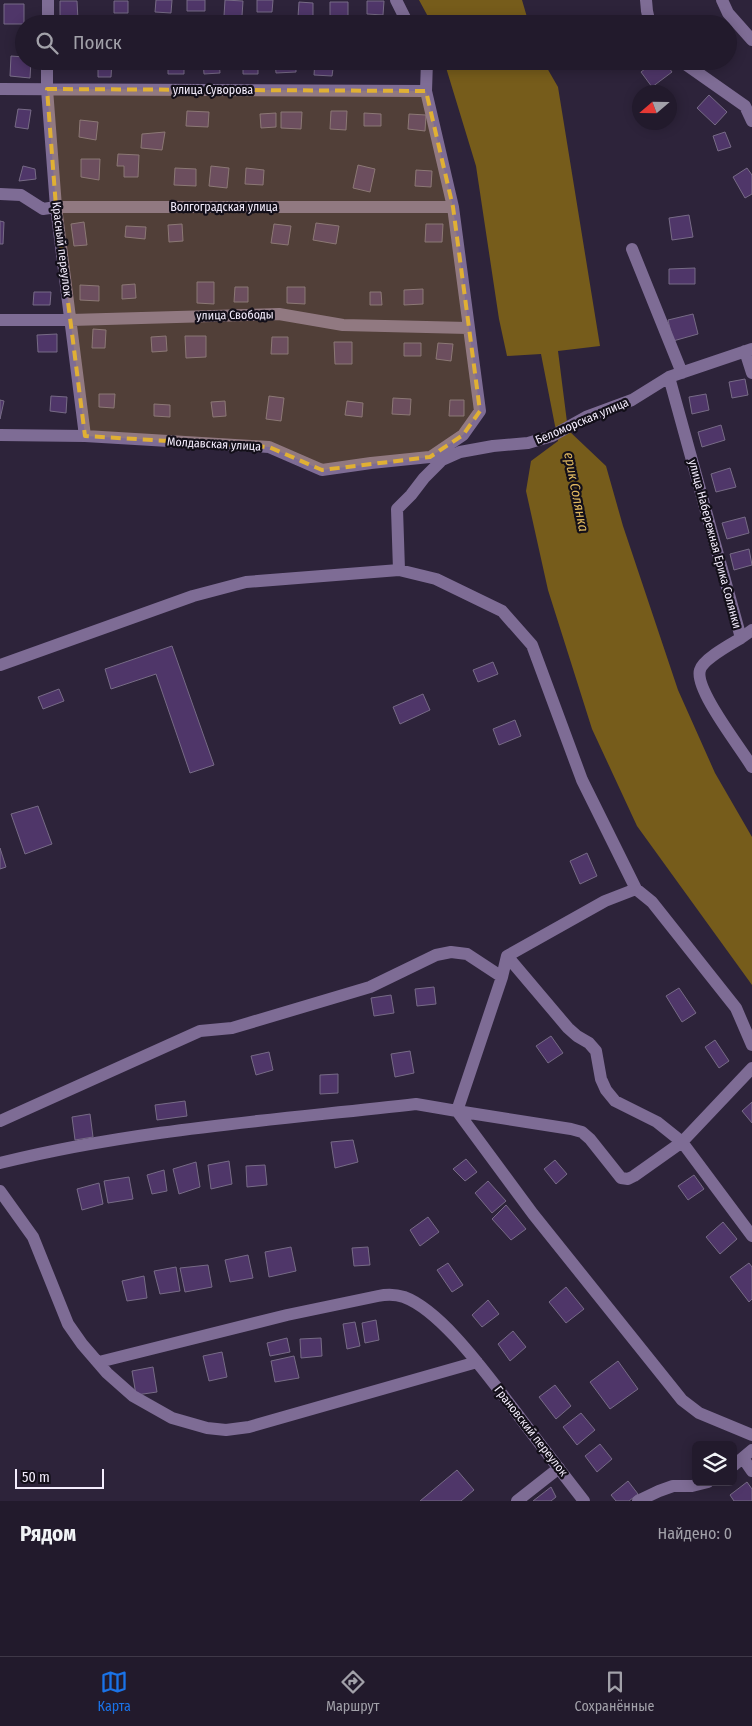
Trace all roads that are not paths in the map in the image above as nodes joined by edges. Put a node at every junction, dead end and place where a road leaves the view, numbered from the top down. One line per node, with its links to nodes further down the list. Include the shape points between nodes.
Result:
1 (48, 0): 5 (street)
2 (396, 0): 6 (street)
3 (646, 0): 7 (street)
4 (722, 0): 8 (street)
5 (48, 15)
6 (404, 15)
7 (647, 15)
8 (730, 15)
9 (737, 23): 10 (street)
10 (752, 40)
11 (48, 70): 15 (street, Красный переулок)
12 (427, 70): 16 (street)
13 (694, 70): 17 (street, via 745,106)
14 (0, 89): 15 (street, улица Суворова)
15 (47, 89): 16 (street, улица Суворова); 20 (street, Красный переулок)
16 (426, 91): 19 (street)
17 (752, 121)
18 (0, 194): 20 (street, Волгоградская улица, via 20,195 43,209)
19 (453, 206): 20 (street, Волгоградская улица); 24 (street)
20 (56, 207): 23 (street, Красный переулок)
21 (632, 249): 26 (street)
22 (0, 320): 23 (street, улица Свободы)
23 (71, 320): 24 (street, улица Свободы, via 279,314 343,325); 30 (street, Красный переулок)
24 (468, 328): 32 (street, via 480,411 464,435)
25 (748, 350): 26 (street, Беломорская улица); 27 (street)
26 (682, 373): 28 (street, Беломорская улица)
27 (752, 374)
28 (669, 377): 31 (street, Беломорская улица, via 632,400 586,417 552,436); 35 (street, улица Набережная Ерика Солянки)
29 (0, 435): 30 (street, Молдавская улица)
30 (85, 436): 32 (street, Молдавская улица, via 269,447 322,470)
31 (453, 455): 32 (street, Молдавская улица); 33 (street, Беломорская улица, via 442,460 397,509)
32 (430, 457)
33 (399, 570): 36 (street, via 246,582 193,596); 38 (street, via 436,579 502,611 532,644 582,780)
34 (752, 630): 35 (street)
35 (741, 638): 37 (street, улица Набережная Ерика Солянки, via 704,663 699,681 710,704)
36 (0, 665)
37 (752, 766)
38 (636, 889): 39 (street, via 605,901); 41 (street, via 652,902 736,1008)
39 (507, 956): 40 (street); 45 (street, via 568,1028 596,1051 606,1090 615,1101 657,1122)
40 (502, 977): 43 (street); 44 (street, via 467,954 451,952 436,955 370,987 232,1028 200,1031)
41 (752, 1045)
42 (752, 1068): 45 (street)
43 (458, 1111): 45 (street, via 582,1132 624,1179 634,1176); 46 (street, via 416,1104 166,1132); 51 (street, via 533,1214 682,1400 699,1413)
44 (0, 1121)
45 (682, 1142): 48 (street)
46 (0, 1163)
47 (0, 1191): 49 (street, via 32,1237 68,1324)
48 (752, 1236)
49 (99, 1362): 50 (street, via 133,1396 172,1418 226,1430 282,1419); 50 (street, Грановский переулок, via 287,1315 393,1294 419,1305 444,1325)
50 (477, 1362): 53 (street, Грановский переулок)
51 (752, 1435)
52 (743, 1458): 54 (street)
53 (558, 1468): 56 (street); 57 (street, Грановский переулок)
54 (752, 1471)
55 (692, 1486): 58 (street, via 673,1486)
56 (516, 1501)
57 (584, 1501)
58 (638, 1501)

